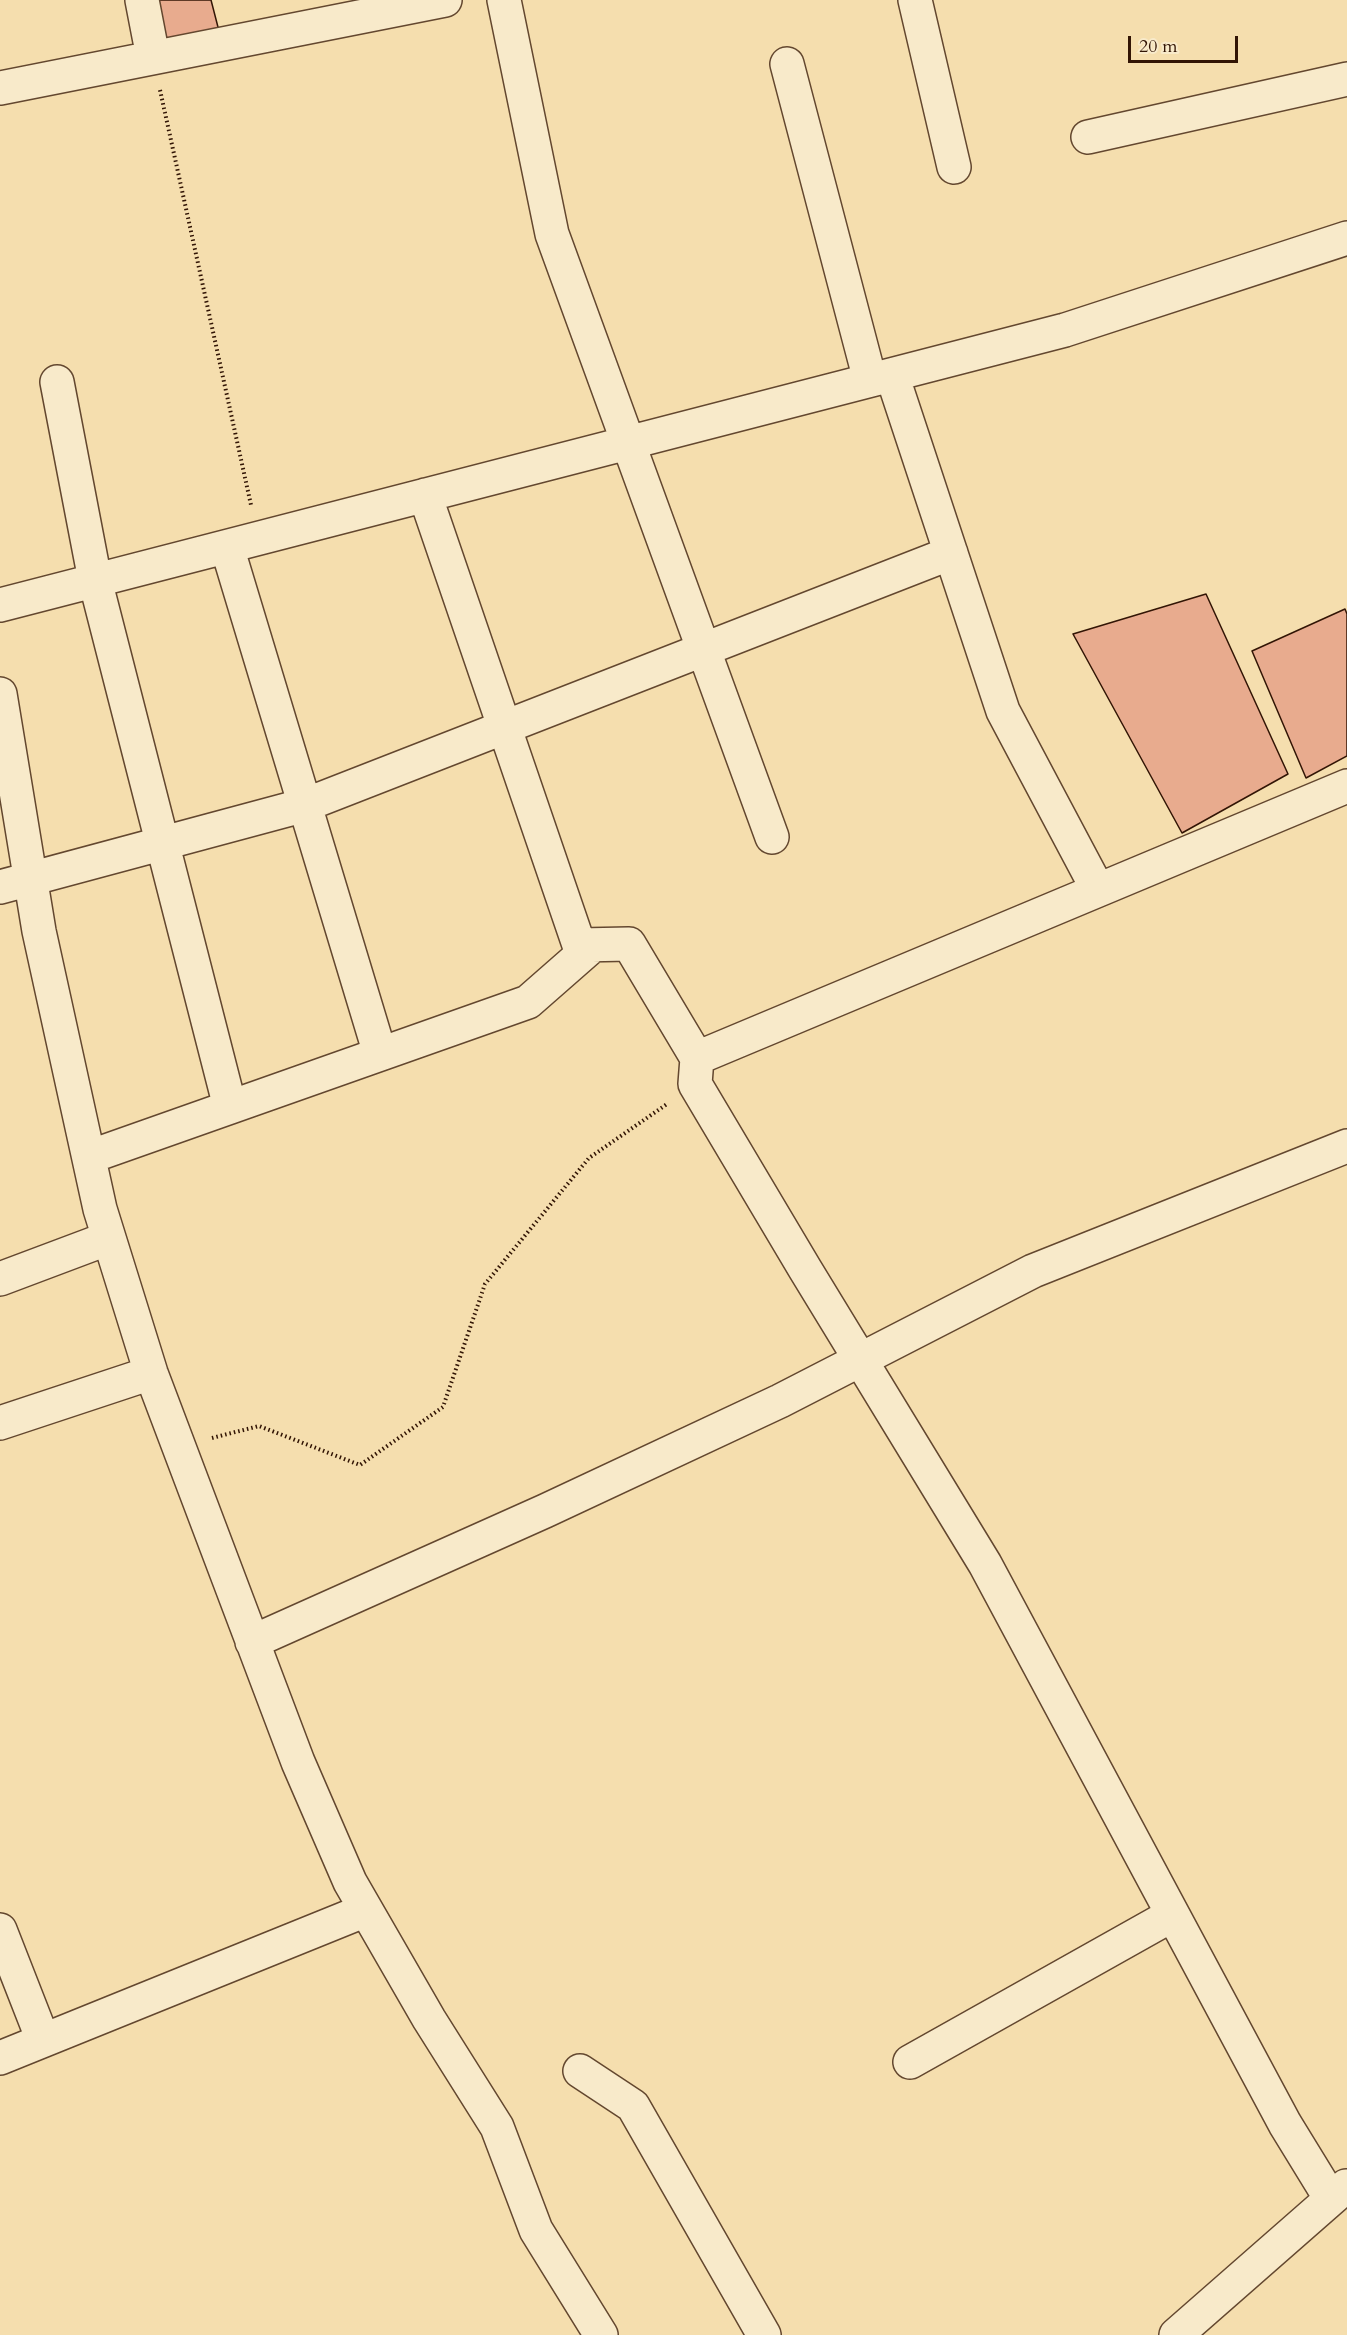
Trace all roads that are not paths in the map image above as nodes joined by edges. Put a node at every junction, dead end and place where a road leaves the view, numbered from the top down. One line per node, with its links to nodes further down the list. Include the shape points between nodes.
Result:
1 (142, 0): 5 (street)
2 (445, 0): 5 (street)
3 (504, 0): 14 (street, via 552,234)
4 (915, 0): 10 (street)
5 (153, 57): 8 (street)
6 (787, 64): 12 (street)
7 (1347, 80): 9 (street)
8 (0, 88)
9 (1088, 137)
10 (954, 167)
11 (1347, 238): 12 (street, via 1065,330)
12 (881, 378): 14 (street); 17 (street)
13 (57, 382): 18 (street)
14 (630, 443): 15 (street); 20 (street)
15 (425, 495): 16 (street); 22 (street)
16 (227, 547): 18 (street); 24 (street)
17 (951, 553): 20 (street); 28 (street, via 1003,711)
18 (95, 580): 19 (street); 26 (street)
19 (0, 604)
20 (704, 649): 22 (street); 25 (street)
21 (0, 693): 27 (street)
22 (504, 727): 24 (street); 29 (street, via 579,945)
23 (1347, 786): 28 (street)
24 (304, 805): 26 (street); 30 (street)
25 (772, 837)
26 (162, 843): 27 (street); 32 (street)
27 (15, 882): 34 (street, via 39,931)
28 (1098, 890): 31 (street)
29 (593, 945): 30 (street, via 528,1002); 31 (street, via 629,944)
30 (380, 1054): 32 (street)
31 (696, 1071): 37 (street)
32 (230, 1107): 34 (street)
33 (1347, 1146): 37 (street, via 1033,1271)
34 (89, 1157): 35 (street)
35 (109, 1238): 36 (street); 38 (street)
36 (0, 1279)
37 (860, 1359): 40 (street, via 780,1401 545,1511); 42 (street, via 985,1564)
38 (151, 1373): 39 (street); 40 (street)
39 (0, 1423)
40 (252, 1642): 41 (street, via 298,1762)
41 (366, 1910): 44 (street); 49 (street, via 496,2127 536,2230)
42 (1172, 1915): 46 (street); 48 (street, via 1285,2124)
43 (0, 1930): 44 (street)
44 (43, 2040): 45 (street)
45 (0, 2058)
46 (910, 2062)
47 (580, 2071): 50 (street, via 633,2106)
48 (1339, 2192): 51 (street)
49 (601, 2335)
50 (764, 2335)
51 (1176, 2335)

